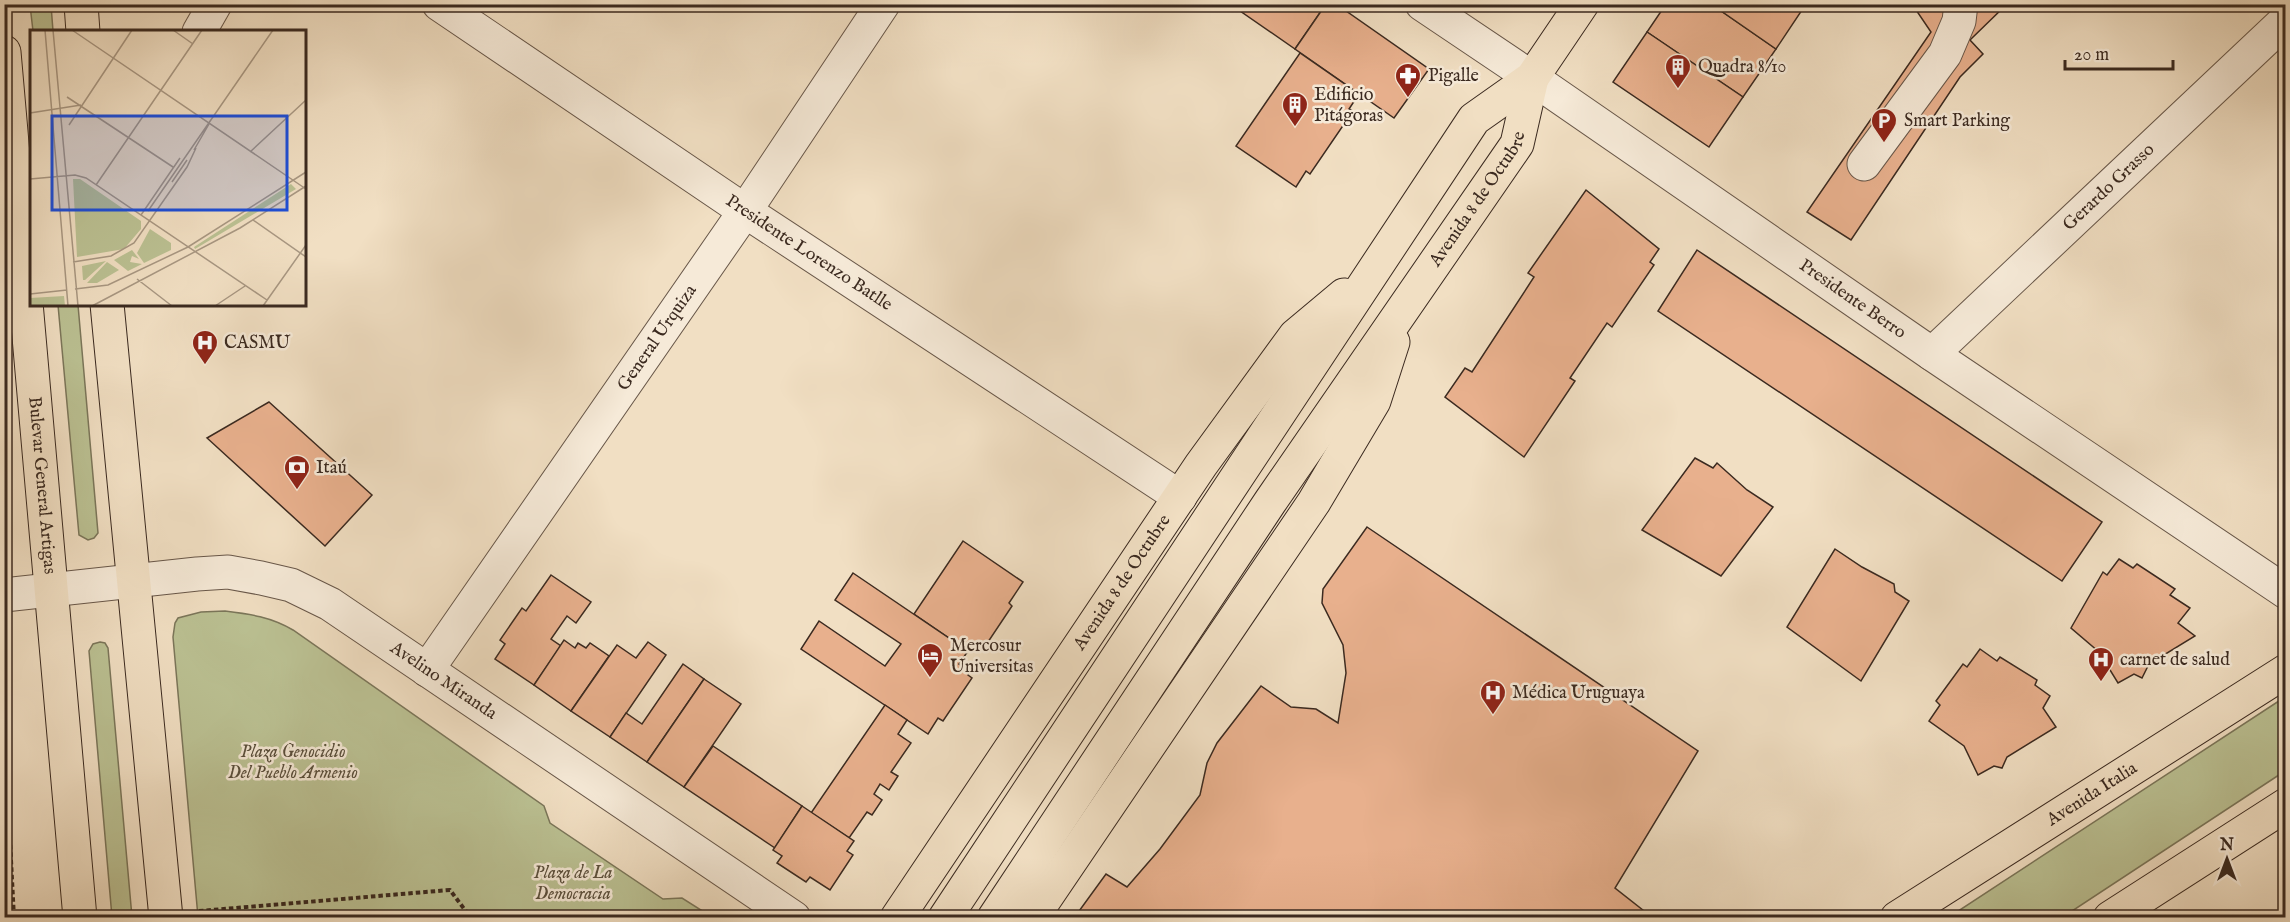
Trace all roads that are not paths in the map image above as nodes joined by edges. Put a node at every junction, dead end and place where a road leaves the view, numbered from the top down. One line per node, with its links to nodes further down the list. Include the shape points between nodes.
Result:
1 (81, 4): 9 (main road)
2 (215, 4): 10 (street)
3 (439, 4): 14 (street, Presidente Lorenzo Batlle)
4 (883, 4): 14 (street, General Urquiza)
5 (1422, 4): 12 (street, Presidente Berro)
6 (1582, 4): 12 (main road, Avenida 8 de Octubre)
7 (1960, 4): 13 (street, via 1959,21 1945,54)
8 (2286, 20): 18 (street, Gerardo Grasso)
9 (83, 30)
10 (200, 30)
11 (4, 52): 21 (main road, Bulevar General Artigas)
12 (1532, 78): 15 (main road, Avenida 8 de Octubre, via 1474,119); 17 (main road, Avenida 8 de Octubre, via 1517,144); 18 (street, Presidente Berro)
13 (1864, 164)
14 (745, 211): 19 (street, Presidente Lorenzo Batlle); 24 (street, General Urquiza)
15 (1373, 271): 19 (main road, Avenida 8 de Octubre, via 1296,336); 31 (main road, Avenida 8 de Octubre)
16 (107, 306): 20 (main road)
17 (1403, 311): 32 (main road, Avenida 8 de Octubre, via 1270,502); 33 (main road, Avenida 8 de Octubre, via 1374,401 1314,502)
18 (1932, 354): 22 (street, Presidente Berro)
19 (1180, 497): 30 (main road, Avenida 8 de Octubre)
20 (132, 581): 21 (street, Avelino Miranda); 24 (street, Avelino Miranda, via 228,573 291,585 330,604); 27 (main road)
21 (50, 590): 23 (street, Avelino Miranda); 28 (main road, Bulevar General Artigas)
22 (2286, 592)
23 (4, 595)
24 (427, 670): 29 (street, Avelino Miranda)
25 (2286, 671): 34 (main road, Avenida Italia)
26 (2286, 806): 35 (main road)
27 (165, 916)
28 (80, 918)
29 (794, 918)
30 (897, 918)
31 (945, 918)
32 (994, 918)
33 (1032, 918)
34 (1898, 918)
35 (2110, 918)

